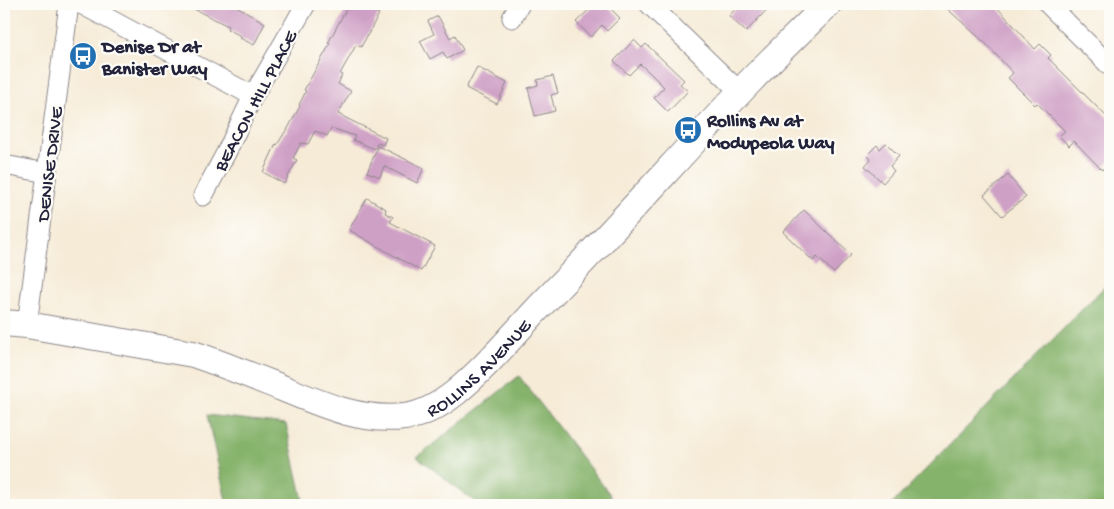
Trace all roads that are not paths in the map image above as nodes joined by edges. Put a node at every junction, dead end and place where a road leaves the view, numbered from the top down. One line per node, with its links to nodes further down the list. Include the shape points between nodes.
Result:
1 (69, 4): 11 (street, DENISE DRIVE)
2 (81, 4): 9 (street)
3 (306, 4): 9 (street, BEACON HILL PLACE)
4 (649, 4): 8 (street)
5 (828, 4): 8 (street, ROLLINS AVENUE)
6 (1048, 4): 7 (street)
7 (1110, 66)
8 (740, 92): 13 (street, ROLLINS AVENUE, via 602,243 477,372 446,399 423,412 407,417 371,418 328,406 193,354)
9 (253, 96): 12 (street, BEACON HILL PLACE)
10 (4, 165): 11 (street)
11 (47, 173): 13 (street, DENISE DRIVE)
12 (202, 196)
13 (15, 324)

